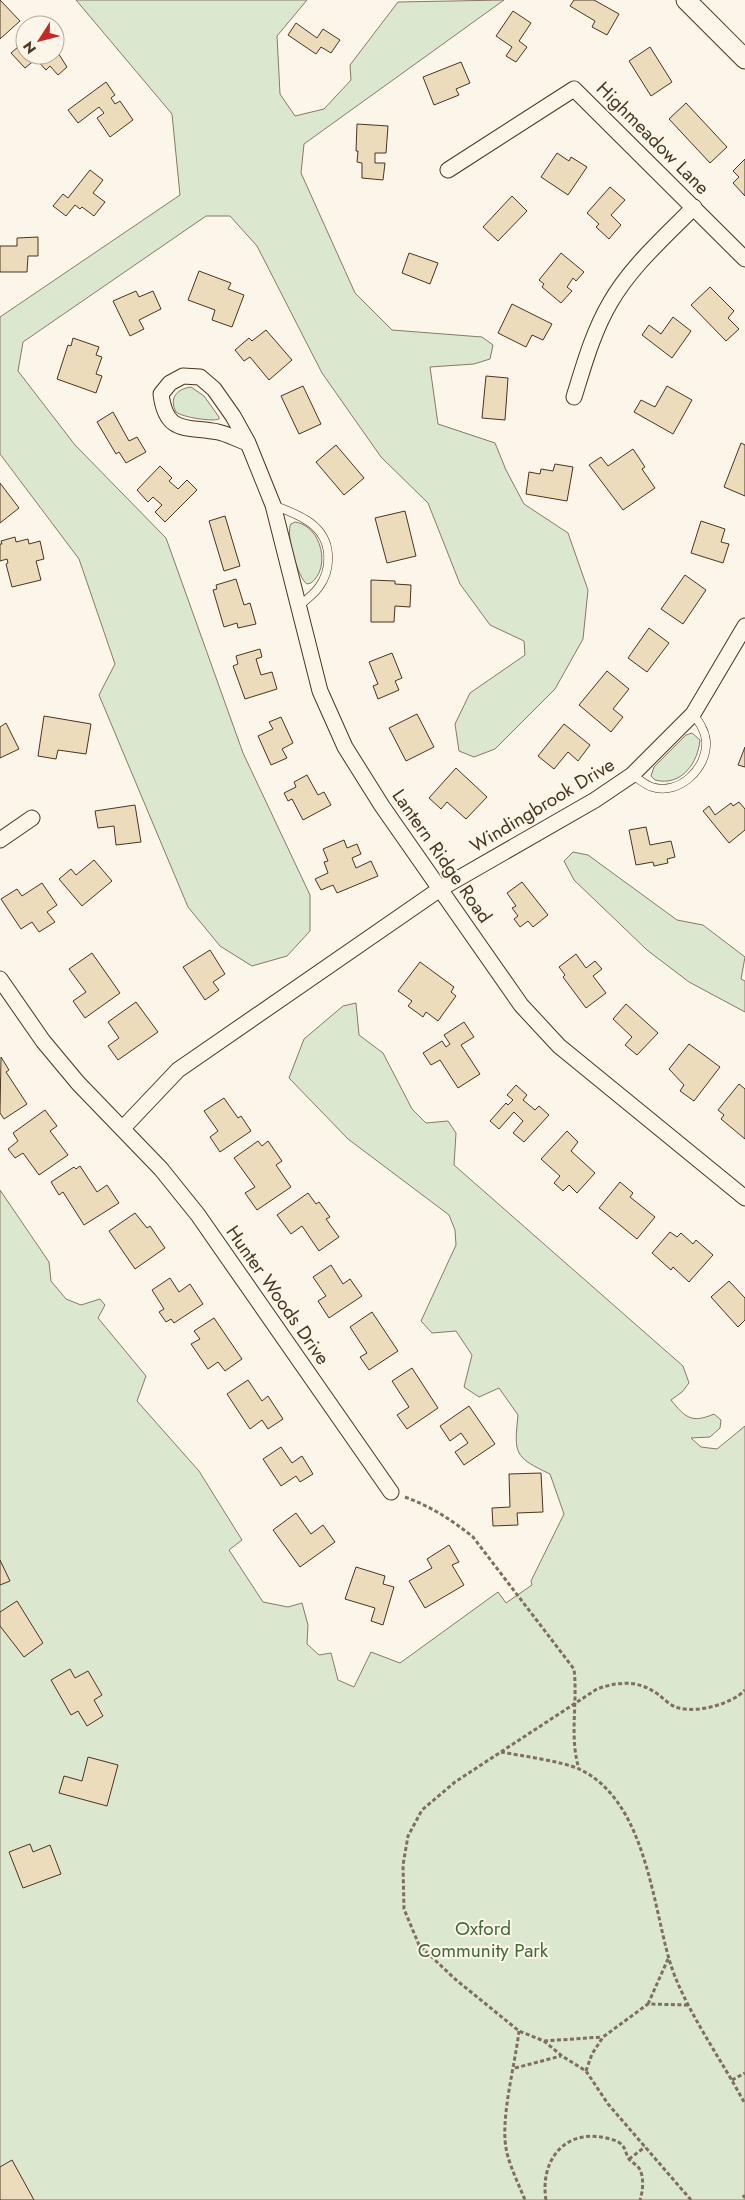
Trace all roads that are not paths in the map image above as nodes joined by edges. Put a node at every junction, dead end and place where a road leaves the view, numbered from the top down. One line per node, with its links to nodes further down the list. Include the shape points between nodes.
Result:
1 (686, 0): 2 (street)
2 (745, 60)
3 (448, 170): 4 (street, Highmeadow Lane, via 574,89)
4 (694, 207): 5 (street, Highmeadow Lane); 6 (street, via 630,273 610,302 596,331)
5 (745, 259)
6 (574, 397)
7 (248, 443): 7 (street, Lantern Ridge Road, via 219,432 185,429 172,423 163,409 161,394 170,383 183,376 200,377 214,389); 8 (street, Lantern Ridge Road)
8 (273, 505): 9 (street, Lantern Ridge Road); 9 (lane, via 299,515 317,527 327,546 329,568 319,587)
9 (299, 606): 15 (street, Lantern Ridge Road, via 320,691 345,747)
10 (745, 626): 11 (street, Windingbrook Drive)
11 (693, 714): 12 (street, Windingbrook Drive); 12 (lane, via 703,728 706,741 698,770 686,781 668,788 652,787)
12 (632, 775): 15 (street, Windingbrook Drive, via 595,800)
13 (32, 818): 14 (street)
14 (0, 840)
15 (440, 889): 17 (street, via 178,1070); 18 (street, Lantern Ridge Road, via 521,1005 559,1046)
16 (0, 979): 17 (street, Hunter Woods Drive, via 43,1041 78,1083)
17 (123, 1128): 19 (street, Hunter Woods Drive, via 198,1215)
18 (745, 1198)
19 (391, 1492)

